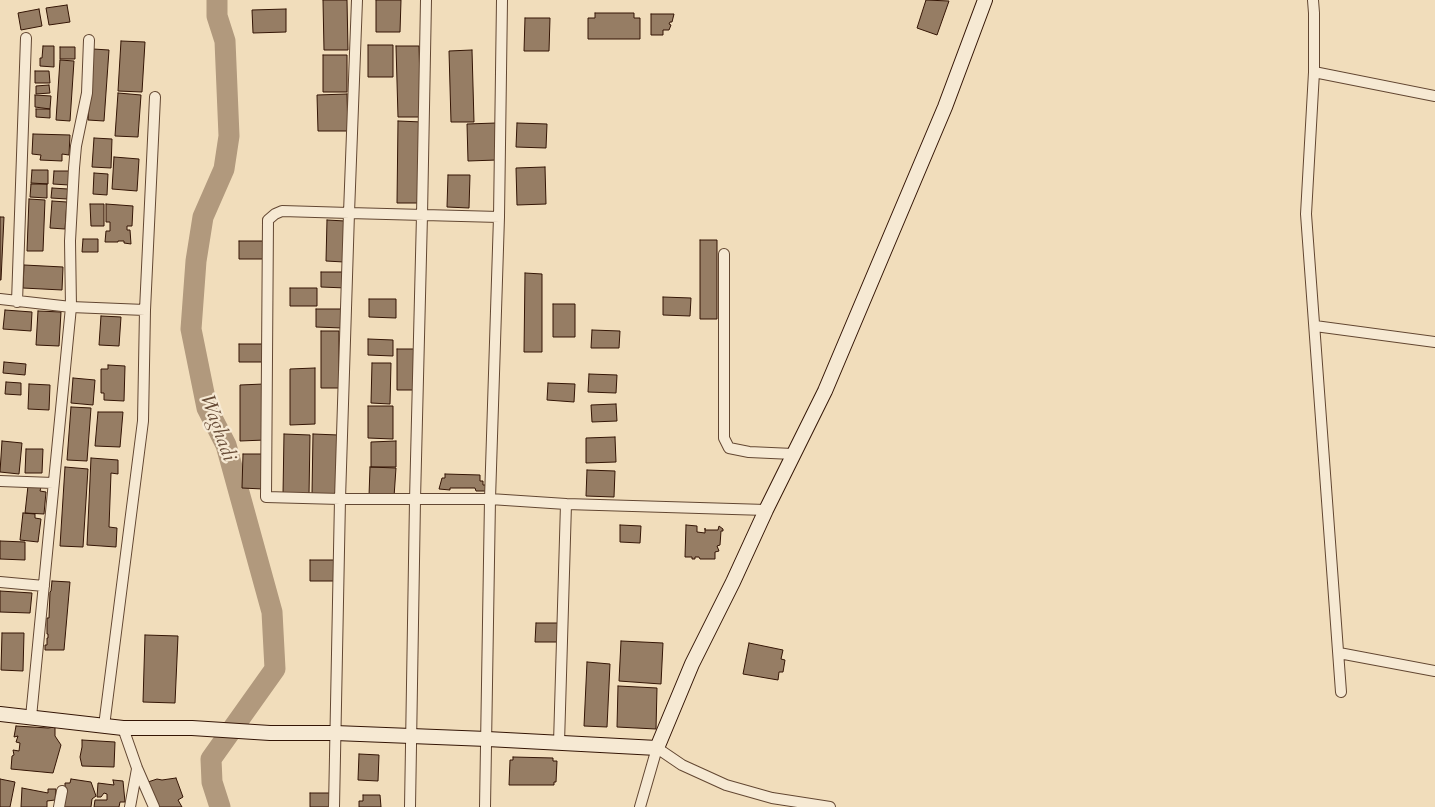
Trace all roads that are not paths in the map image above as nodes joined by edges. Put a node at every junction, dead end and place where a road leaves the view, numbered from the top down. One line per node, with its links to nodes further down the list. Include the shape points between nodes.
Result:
1 (357, 0): 11 (street)
2 (426, 0): 12 (street)
3 (502, 0): 13 (street)
4 (985, 0): 21 (street, via 933,134 825,391)
5 (1313, 0): 8 (street)
6 (26, 38): 16 (street)
7 (89, 40): 17 (street, via 87,93 74,168)
8 (1314, 72): 9 (street); 19 (street, via 1306,214)
9 (1435, 96)
10 (155, 98): 18 (street)
11 (349, 213): 12 (street); 24 (street); 24 (street, via 282,211 268,220 266,497)
12 (422, 215): 13 (street); 26 (street)
13 (498, 217): 25 (street)
14 (724, 254): 21 (street, via 724,438 729,448)
15 (0, 299): 16 (street)
16 (17, 302): 17 (street)
17 (71, 306): 18 (street); 23 (street)
18 (145, 310): 36 (street, via 143,421)
19 (1315, 326): 20 (street); 31 (street)
20 (1435, 342)
21 (793, 454): 28 (street)
22 (0, 481): 23 (street)
23 (53, 483): 30 (street)
24 (340, 499): 26 (street); 38 (street)
25 (490, 499): 26 (street); 27 (street); 40 (street)
26 (415, 500): 39 (street)
27 (566, 504): 28 (street); 41 (street)
28 (766, 510): 42 (street, via 692,664)
29 (0, 582): 30 (street)
30 (44, 586): 35 (street)
31 (1339, 653): 32 (street); 33 (street)
32 (1435, 671)
33 (1342, 692)
34 (0, 714): 35 (street)
35 (31, 717): 36 (street)
36 (104, 726): 37 (street)
37 (123, 728): 38 (street); 43 (street)
38 (335, 733): 39 (street); 48 (street)
39 (412, 736): 40 (street); 49 (street)
40 (487, 739): 41 (street); 50 (street)
41 (559, 743): 42 (street)
42 (657, 748): 51 (street); 52 (street, via 682,765 726,786 772,798)
43 (137, 768): 46 (street); 47 (street)
44 (62, 791): 45 (street)
45 (59, 807)
46 (130, 807)
47 (154, 807)
48 (334, 807)
49 (410, 807)
50 (485, 807)
51 (640, 807)
52 (830, 807)

